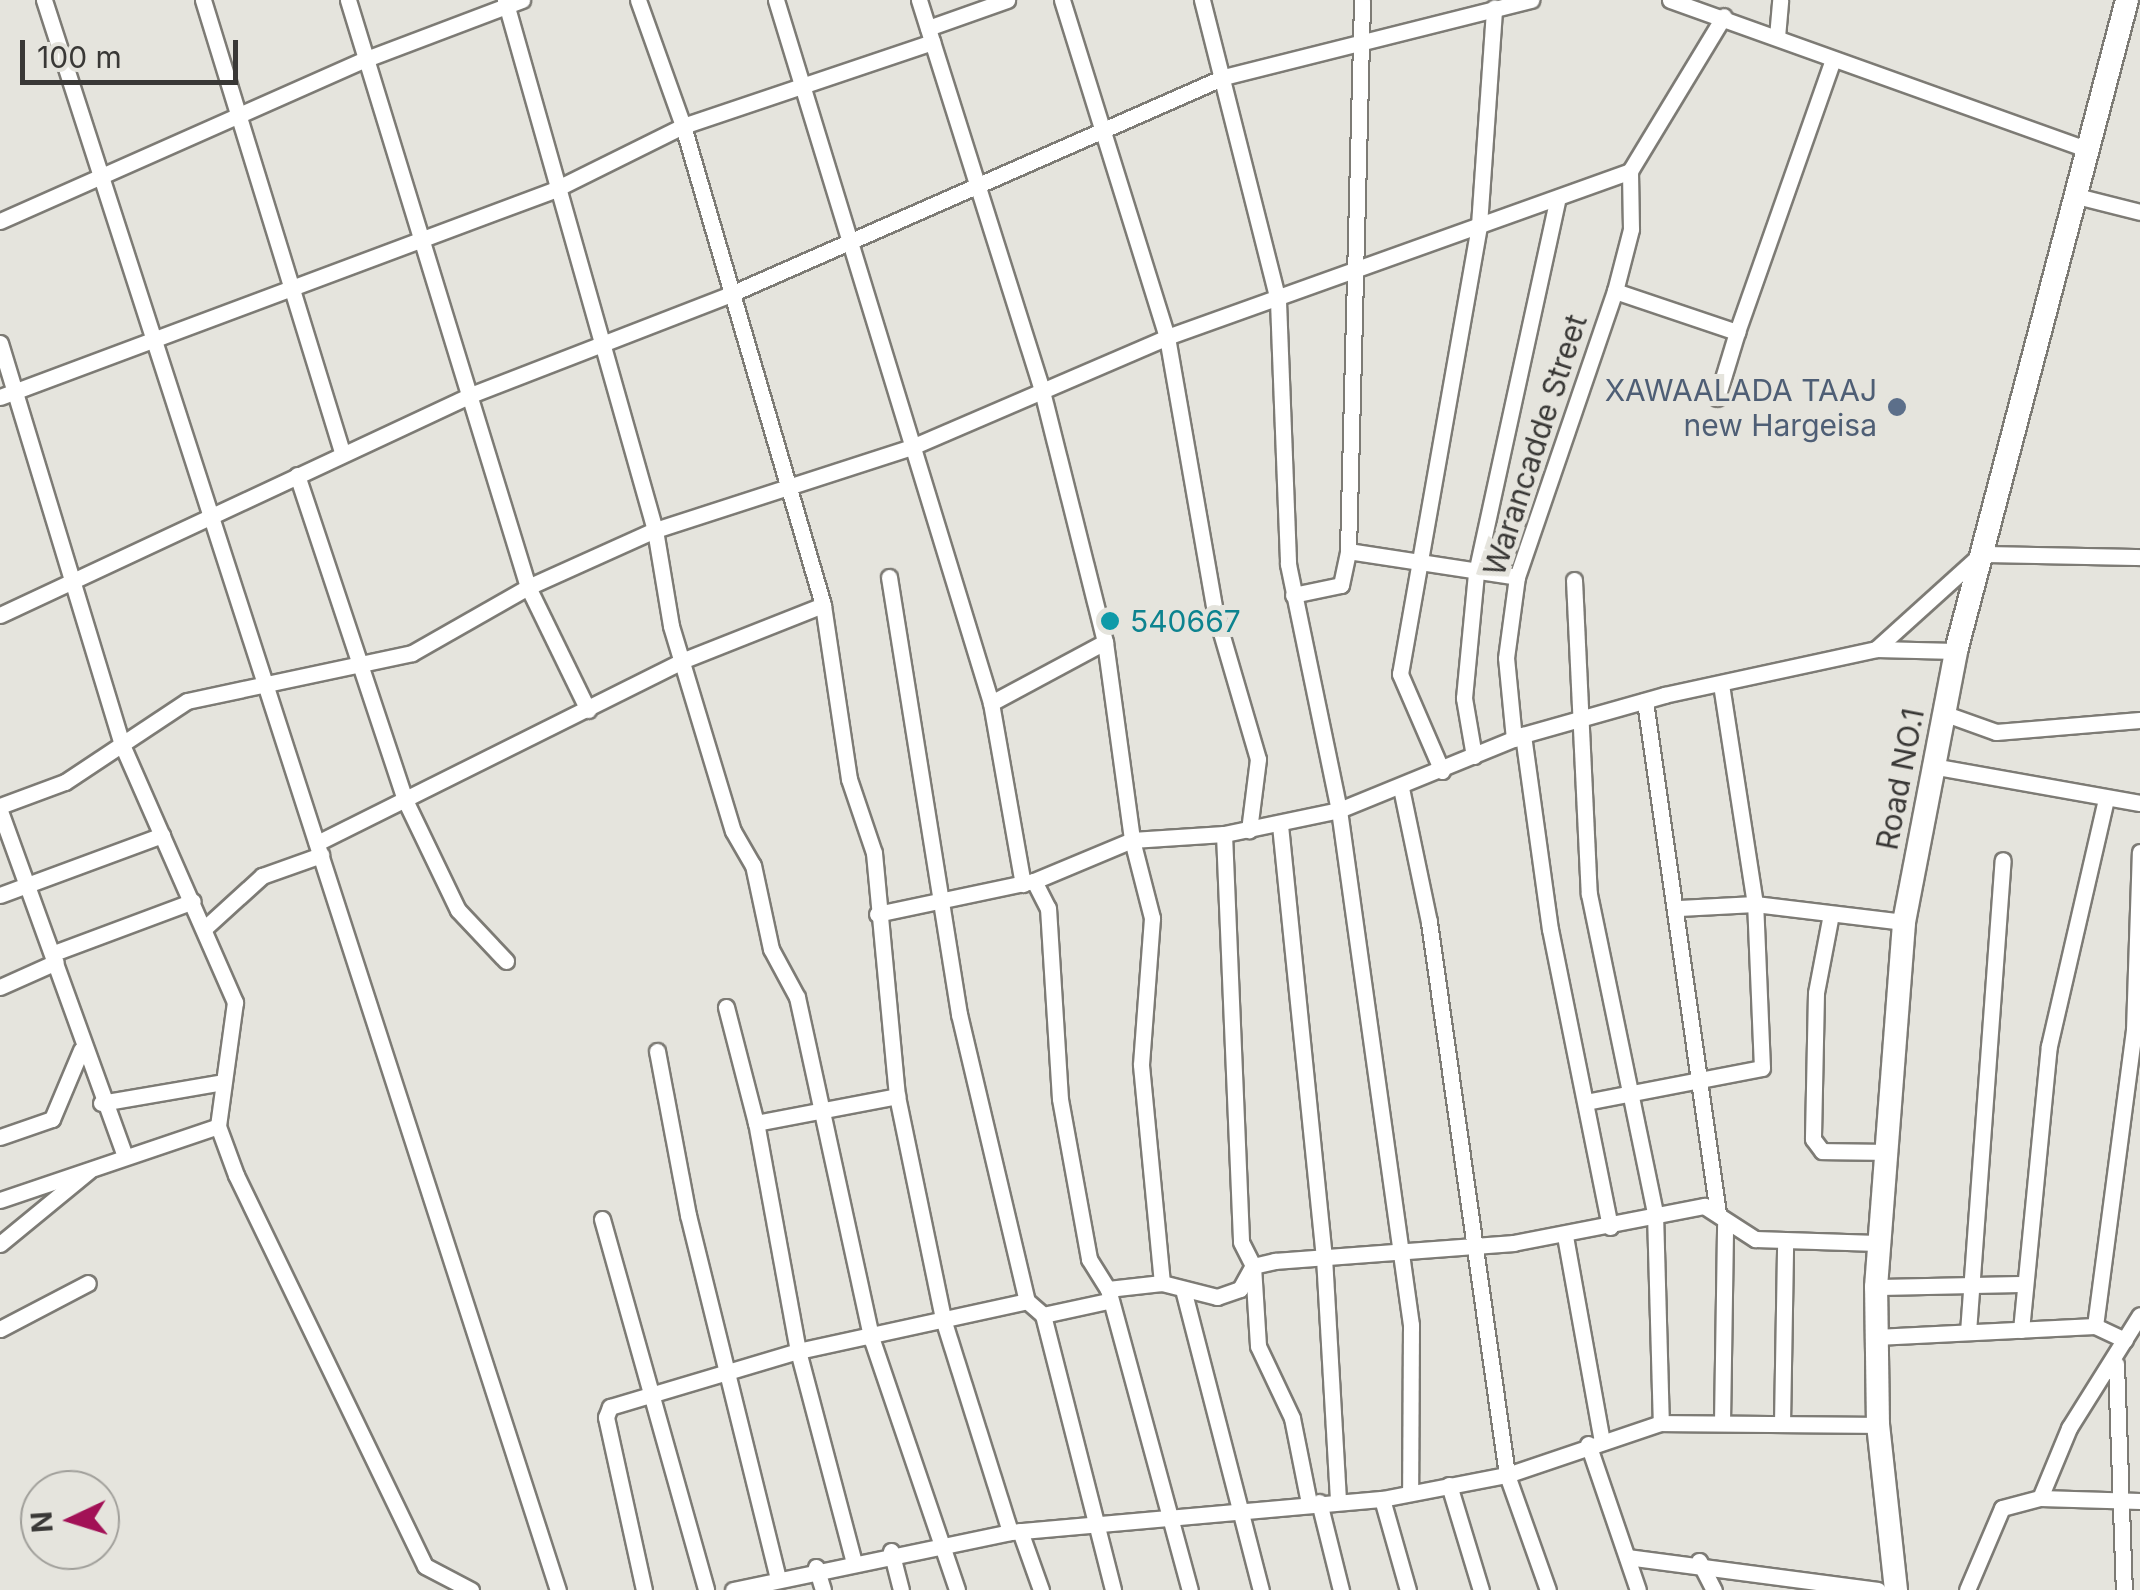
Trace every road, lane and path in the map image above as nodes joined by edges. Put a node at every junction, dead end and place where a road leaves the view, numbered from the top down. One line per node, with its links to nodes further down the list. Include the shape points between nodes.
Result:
1 (44, 0): 32 (street)
2 (203, 0): 27 (street)
3 (348, 0): 23 (street)
4 (638, 0): 28 (street)
5 (776, 0): 26 (street)
6 (919, 0): 20 (street)
7 (1007, 0): 20 (street)
8 (1062, 0): 29 (street)
9 (1202, 0): 25 (street)
10 (1362, 0): 22 (street)
11 (1531, 0): 18 (street)
12 (1670, 0): 19 (street)
13 (1780, 0): 21 (street)
14 (2126, 0): 16 (street); 30 (highway, Road NO.1)
15 (511, 2): 23 (street); 34 (street)
16 (2140, 4)
17 (1463, 8): 18 (street); 22 (street)
18 (1494, 8): 39 (street)
19 (1724, 16): 21 (street); 31 (street)
20 (930, 35): 26 (street); 33 (street)
21 (1777, 37): 24 (street)
22 (1363, 38): 25 (street); 42 (street)
23 (366, 59): 27 (street); 40 (street)
24 (1833, 60): 30 (street); 47 (street)
25 (1224, 77): 29 (street); 46 (street)
26 (800, 90): 28 (street); 41 (street)
27 (236, 114): 32 (street); 44 (street)
28 (683, 126): 34 (street); 45 (street)
29 (1105, 129): 33 (street); 48 (street)
30 (2086, 149): 35 (highway, Road NO.1)
31 (1630, 171): 36 (street); 43 (street, Warancadde Street, via 1631,229)
32 (96, 180): 38 (street); 51 (street)
33 (979, 185): 41 (street); 52 (street)
34 (554, 190): 40 (street); 49 (street)
35 (2073, 195): 37 (street); 63 (highway, Road NO.1)
36 (1557, 202): 39 (street); 66 (street)
37 (2140, 212)
38 (0, 221)
39 (1479, 225): 42 (street); 65 (street)
40 (420, 242): 44 (street); 54 (street)
41 (848, 242): 45 (street); 56 (street)
42 (1355, 270): 46 (street); 62 (street)
43 (1615, 291): 47 (street); 68 (street, Warancadde Street)
44 (294, 293): 51 (street); 57 (street)
45 (732, 293): 49 (street); 59 (street)
46 (1278, 300): 48 (street); 72 (street)
47 (1736, 332): 55 (street)
48 (1166, 337): 52 (street); 100 (street, via 1216,612 1258,759)
49 (598, 341): 54 (street); 61 (street)
50 (0, 343): 53 (street)
51 (150, 344): 53 (street); 60 (street)
52 (1042, 391): 56 (street); 75 (street)
53 (8, 394): 70 (street)
54 (472, 394): 57 (street); 71 (street)
55 (1718, 398)
56 (912, 446): 59 (street); 83 (street)
57 (342, 452): 58 (street)
58 (296, 476): 60 (street); 79 (street)
59 (791, 488): 61 (street); 73 (street)
60 (209, 520): 70 (street); 80 (street)
61 (655, 530): 71 (street); 78 (street, via 660,582)
62 (1348, 551): 65 (street); 72 (street, via 1341,585)
63 (1981, 554): 64 (street); 76 (street); 77 (highway, Road NO.1)
64 (2140, 556)
65 (1420, 564): 66 (street); 92 (street, via 1400,674)
66 (1476, 573): 68 (street); 90 (street, via 1464,714)
67 (889, 577): 111 (street)
68 (1517, 577): 88 (street, Warancadde Street, via 1506,658)
69 (1574, 580): 86 (street)
70 (72, 582): 74 (street); 89 (street)
71 (528, 587): 79 (street, via 452,635); 84 (street)
72 (1293, 594): 98 (street)
73 (824, 605): 78 (street); 114 (street, via 849,779 874,852)
74 (0, 615)
75 (1104, 642): 83 (street); 103 (street)
76 (1876, 648): 77 (street); 81 (street)
77 (1956, 651): 85 (highway, Road NO.1)
78 (684, 660): 84 (street); 130 (street, via 733,831 753,865 771,949 797,997)
79 (363, 667): 80 (street); 95 (street)
80 (260, 683): 89 (street, via 167,710); 104 (street)
81 (1721, 684): 82 (street); 112 (street)
82 (1646, 702): 86 (street); 113 (street)
83 (991, 703): 108 (street)
84 (588, 710): 95 (street)
85 (1943, 713): 87 (street, via 1996,732); 91 (highway, Road NO.1)
86 (1578, 718): 88 (street); 126 (street, via 1589,894)
87 (2140, 720)
88 (1519, 737): 90 (street); 128 (street, Warancadde Street)
89 (123, 746): 97 (street, via 64,782); 102 (street)
90 (1474, 756): 92 (street)
91 (1932, 766): 94 (street); 116 (highway, Road NO.1)
92 (1442, 771): 93 (street)
93 (1401, 788): 98 (street); 146 (street, via 1429,922)
94 (2106, 799): 96 (street); 152 (street, via 2049,1046)
95 (405, 800): 104 (street); 119 (street, via 458,910)
96 (2140, 804)
97 (0, 808): 107 (street)
98 (1339, 810): 99 (street); 147 (street)
99 (1280, 826): 100 (street); 148 (street)
100 (1249, 830): 101 (street)
101 (1224, 834): 103 (street); 149 (street, via 1233,1142 1241,1242)
102 (162, 835): 107 (street); 110 (street)
103 (1132, 840): 108 (street); 151 (street, via 1152,918 1141,1065)
104 (320, 849): 117 (street, via 262,876); 197 (street)
105 (2140, 852): 161 (street, via 2134,1030)
106 (2003, 860): 153 (street)
107 (29, 882): 109 (street); 118 (street)
108 (1029, 882): 111 (street); 156 (street, via 1048,908 1060,1098 1094,1275)
109 (0, 894)
110 (193, 901): 117 (street); 118 (street)
111 (940, 902): 114 (street); 157 (street)
112 (1754, 904): 113 (street); 115 (street); 124 (street, via 1762,1068)
113 (1679, 908): 124 (street)
114 (877, 914): 127 (street)
115 (1831, 914): 116 (street); 134 (street, via 1816,993 1813,1139 1822,1151)
116 (1904, 922): 134 (highway, Road NO.1)
117 (206, 927): 125 (street, via 235,1002)
118 (55, 957): 120 (street); 122 (street)
119 (506, 961)
120 (0, 987)
121 (726, 1007): 131 (street)
122 (81, 1049): 129 (street); 133 (street, via 52,1119)
123 (657, 1052): 170 (street)
124 (1694, 1077): 126 (street); 140 (street)
125 (218, 1083): 129 (street); 132 (street)
126 (1629, 1092): 128 (street); 138 (street)
127 (897, 1096): 130 (street); 160 (street)
128 (1586, 1102): 141 (street, Warancadde Street)
129 (101, 1103): 135 (street)
130 (820, 1109): 131 (street); 166 (street)
131 (756, 1123): 168 (street)
132 (218, 1126): 135 (street); 196 (street, via 425,1566)
133 (0, 1137)
134 (1884, 1152): 143 (highway, Road NO.1)
135 (124, 1154): 136 (street)
136 (93, 1167): 137 (street); 144 (street)
137 (0, 1200)
138 (1655, 1213): 140 (street, via 1704,1206); 141 (street); 173 (street)
139 (602, 1219): 171 (street)
140 (1722, 1219): 145 (street); 172 (street)
141 (1610, 1227): 142 (street)
142 (1565, 1236): 146 (street); 176 (street)
143 (1877, 1243): 145 (street); 154 (highway, Road NO.1)
144 (0, 1244)
145 (1785, 1244): 174 (street)
146 (1472, 1245): 147 (street); 177 (street)
147 (1395, 1250): 148 (street); 179 (street, via 1413,1346)
148 (1324, 1257): 149 (street); 183 (street)
149 (1253, 1266): 155 (street, via 1234,1294); 184 (street, via 1258,1346 1292,1418)
150 (88, 1283): 162 (street)
151 (1162, 1283): 155 (street); 156 (street)
152 (2024, 1284): 153 (street); 163 (street)
153 (1972, 1285): 154 (street); 164 (street)
154 (1876, 1287): 165 (highway, Road NO.1)
155 (1184, 1293): 185 (street)
156 (1108, 1295): 158 (street); 186 (street)
157 (1027, 1301): 158 (street); 160 (street)
158 (1042, 1315): 187 (street)
159 (2140, 1315): 167 (street)
160 (943, 1319): 166 (street); 188 (street)
161 (2095, 1326): 163 (street); 167 (street)
162 (0, 1329)
163 (2021, 1330): 164 (street)
164 (1968, 1332): 165 (street)
165 (1876, 1336): 175 (highway, Road NO.1)
166 (872, 1340): 168 (street); 189 (street)
167 (2125, 1340): 169 (street)
168 (798, 1351): 170 (street); 192 (street)
169 (2116, 1364): 181 (street, via 2069,1428); 182 (street)
170 (725, 1370): 171 (street); 195 (street)
171 (647, 1393): 198 (street, via 610,1407 606,1418); 199 (street)
172 (1722, 1422): 173 (street); 174 (street)
173 (1662, 1423): 176 (street)
174 (1782, 1423): 175 (street)
175 (1878, 1425): 215 (highway, Road NO.1)
176 (1594, 1441): 177 (street); 191 (street)
177 (1507, 1475): 178 (street); 211 (street)
178 (1450, 1486): 179 (street); 210 (street)
179 (1410, 1492): 180 (street)
180 (1382, 1498): 183 (street); 209 (street)
181 (2040, 1498): 182 (street); 216 (street, via 1996,1513)
182 (2132, 1501): 217 (street)
183 (1338, 1502): 184 (street)
184 (1314, 1503): 185 (street); 208 (street)
185 (1238, 1510): 186 (street); 207 (street)
186 (1167, 1514): 187 (street); 206 (street)
187 (1096, 1523): 188 (street); 205 (street)
188 (1015, 1531): 189 (street); 204 (street)
189 (938, 1542): 190 (street); 203 (street)
190 (891, 1552): 192 (street); 202 (street)
191 (1626, 1558): 193 (street); 212 (street)
192 (852, 1559): 194 (street)
193 (1698, 1561): 213 (street); 214 (street)
194 (816, 1567): 195 (street); 201 (street)
195 (778, 1578): 200 (street)
196 (471, 1590)
197 (558, 1590)
198 (644, 1590)
199 (706, 1590)
200 (733, 1590)
201 (823, 1590)
202 (902, 1590)
203 (957, 1590)
204 (1041, 1590)
205 (1113, 1590)
206 (1190, 1590)
207 (1261, 1590)
208 (1342, 1590)
209 (1408, 1590)
210 (1480, 1590)
211 (1548, 1590)
212 (1638, 1590)
213 (1714, 1590)
214 (1878, 1590)
215 (1896, 1590)
216 (1967, 1590)
217 (2124, 1590)

